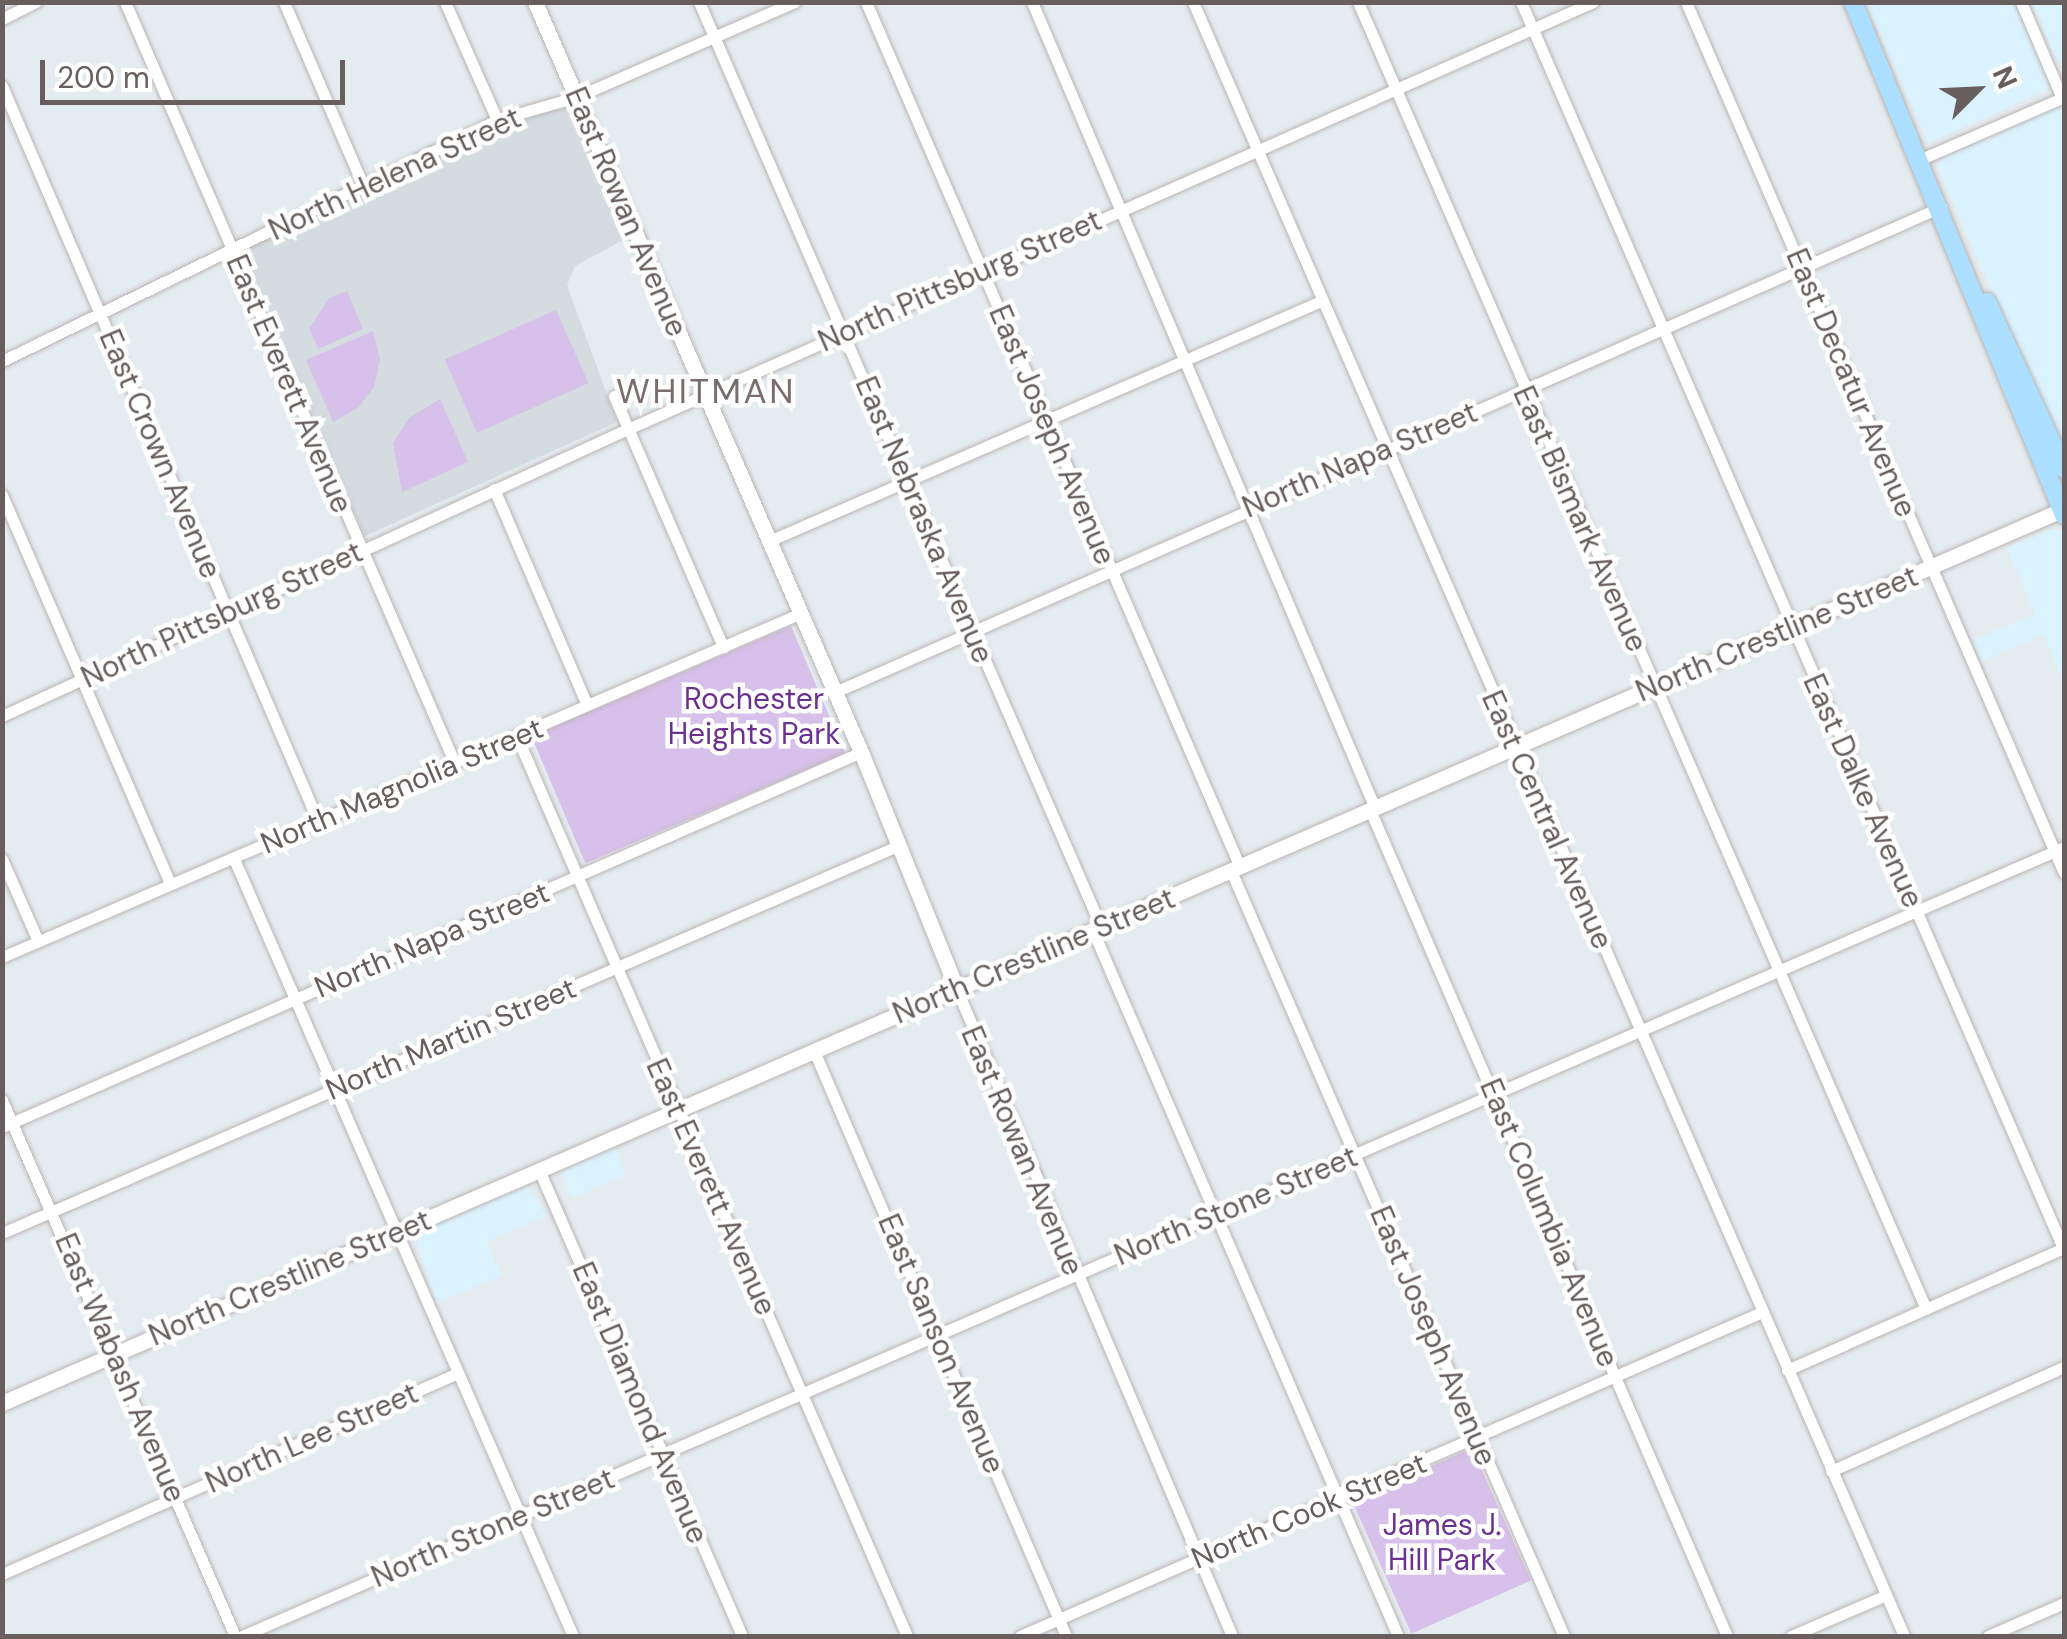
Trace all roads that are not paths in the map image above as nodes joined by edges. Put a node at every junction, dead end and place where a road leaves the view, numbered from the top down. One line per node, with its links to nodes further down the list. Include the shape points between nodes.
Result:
1 (36, 2): 17 (street)
2 (125, 2): 31 (street, East Everett Avenue)
3 (284, 2): 27 (street)
4 (445, 2): 24 (street)
5 (535, 2): 22 (main road, East Rowan Avenue)
6 (699, 2): 19 (street, East Nebraska Avenue)
7 (794, 2): 19 (street, North Helena Street)
8 (866, 2): 33 (street, East Joseph Avenue)
9 (1032, 2): 29 (street, East Columbia Avenue)
10 (1193, 2): 25 (street, East Central Avenue)
11 (1358, 2): 21 (street, East Bismark Avenue)
12 (1521, 2): 18 (street, East Dalke Avenue)
13 (1593, 2): 18 (street, North Pittsburg Street)
14 (1686, 2): 32 (street, East Decatur Avenue)
15 (1852, 2): 26 (main road)
16 (2021, 2): 23 (street)
17 (2, 19)
18 (1533, 30): 21 (street, North Pittsburg Street); 36 (street, East Dalke Avenue)
19 (714, 38): 22 (street, North Helena Street); 37 (street, East Nebraska Avenue)
20 (2, 86): 35 (street, East Crown Avenue)
21 (1395, 91): 25 (street, North Pittsburg Street); 40 (street, East Bismark Avenue)
22 (576, 97): 24 (street, North Helena Street); 41 (main road, East Rowan Avenue)
23 (2064, 97): 26 (street)
24 (497, 120): 27 (street, North Helena Street)
25 (1257, 152): 29 (street, North Pittsburg Street); 34 (street, East Central Avenue)
26 (1921, 159): 28 (main road)
27 (363, 185): 31 (street, North Helena Street)
28 (1941, 207): 30 (main road); 32 (street, North Napa Street)
29 (1121, 210): 33 (street, North Pittsburg Street); 38 (street, East Columbia Avenue)
30 (1956, 244): 46 (main road); 51 (main road, via 2000,368)
31 (232, 250): 35 (street, North Helena Street); 53 (street, East Everett Avenue)
32 (1802, 268): 36 (street, North Napa Street); 54 (street, East Decatur Avenue)
33 (982, 272): 37 (street, North Pittsburg Street); 43 (street, East Joseph Avenue)
34 (1321, 301): 38 (street); 45 (street, East Central Avenue)
35 (100, 313): 39 (street, North Helena Street); 56 (street, East Crown Avenue)
36 (1662, 329): 40 (street, North Napa Street); 58 (street, East Dalke Avenue)
37 (843, 332): 41 (street, North Pittsburg Street); 47 (street, East Nebraska Avenue)
38 (1186, 359): 43 (street); 50 (street, East Columbia Avenue)
39 (2, 361)
40 (1524, 389): 45 (street, North Napa Street); 62 (street, East Bismark Avenue)
41 (705, 395): 44 (street, North Pittsburg Street); 52 (main road, East Rowan Avenue)
42 (614, 396): 44 (street)
43 (1046, 420): 47 (street); 55 (street, East Joseph Avenue)
44 (628, 428): 48 (street, North Pittsburg Street); 60 (street)
45 (1386, 449): 50 (street, North Napa Street); 67 (street, East Central Avenue)
46 (2064, 469)
47 (907, 480): 52 (street); 59 (street, East Nebraska Avenue)
48 (494, 490): 53 (street, North Pittsburg Street); 64 (street)
49 (2, 495): 61 (street)
50 (1250, 507): 55 (street, North Napa Street); 70 (street, East Columbia Avenue)
51 (2064, 511): 54 (main road, North Crestline Street)
52 (769, 541): 57 (main road, East Rowan Avenue)
53 (360, 550): 56 (street, North Pittsburg Street); 69 (street, East Everett Avenue)
54 (1930, 568): 58 (main road, North Crestline Street); 73 (street, East Decatur Avenue)
55 (1110, 569): 59 (street, North Napa Street); 76 (street, East Joseph Avenue)
56 (229, 611): 61 (street, North Pittsburg Street); 71 (street, East Crown Avenue)
57 (801, 613): 60 (street, North Magnolia Street); 63 (main road, East Rowan Avenue)
58 (1791, 627): 62 (main road, North Crestline Street); 80 (street, East Dalke Avenue)
59 (971, 629): 63 (street, North Napa Street); 81 (street, East Nebraska Avenue)
60 (722, 647): 64 (street, North Magnolia Street)
61 (81, 680): 65 (street, North Pittsburg Street); 79 (street)
62 (1654, 687): 67 (main road, North Crestline Street); 85 (street, East Bismark Avenue)
63 (835, 692): 68 (main road, East Rowan Avenue)
64 (587, 705): 66 (street, North Magnolia Street)
65 (2, 716)
66 (517, 737): 69 (street, North Magnolia Street); 78 (street, East Everett Avenue)
67 (1515, 747): 70 (main road, North Crestline Street); 88 (street, East Central Avenue)
68 (861, 752): 72 (main road, East Rowan Avenue); 78 (street, North Napa Street)
69 (455, 764): 71 (street, North Magnolia Street)
70 (1372, 809): 76 (main road, North Crestline Street); 91 (street, East Columbia Avenue)
71 (318, 822): 75 (street, North Magnolia Street)
72 (900, 845): 84 (street, North Martin Street); 86 (main road, East Rowan Avenue)
73 (2060, 849): 77 (street, East Decatur Avenue); 80 (street, North Stone Street)
74 (2, 859): 82 (street)
75 (234, 859): 79 (street, North Magnolia Street); 87 (street)
76 (1235, 869): 81 (main road, North Crestline Street); 95 (street, East Joseph Avenue)
77 (2064, 872)
78 (578, 877): 84 (street, East Everett Avenue); 87 (street, North Napa Street)
79 (170, 883): 82 (street, North Magnolia Street)
80 (1916, 911): 85 (street, North Stone Street); 101 (street, East Dalke Avenue)
81 (1097, 929): 86 (main road, North Crestline Street); 98 (street, East Nebraska Avenue)
82 (38, 941): 83 (street, North Magnolia Street)
83 (2, 957)
84 (616, 968): 90 (street, North Martin Street); 93 (street, East Everett Avenue)
85 (1778, 971): 88 (street, North Stone Street); 103 (street, East Bismark Avenue)
86 (957, 990): 89 (main road, North Crestline Street); 102 (street, East Rowan Avenue)
87 (294, 1000): 90 (street); 94 (street, North Napa Street)
88 (1639, 1032): 91 (street, North Stone Street); 104 (street, East Central Avenue)
89 (814, 1051): 93 (main road, North Crestline Street); 105 (street, East Sanson Avenue)
90 (333, 1090): 97 (street, North Martin Street); 99 (street)
91 (1493, 1096): 95 (street, North Stone Street); 110 (street, East Columbia Avenue)
92 (2, 1100): 94 (street, East Wabash Avenue)
93 (677, 1110): 96 (main road, North Crestline Street); 111 (street, East Everett Avenue)
94 (7, 1125): 97 (street, East Wabash Avenue)
95 (1355, 1155): 98 (street, North Stone Street); 113 (street, East Joseph Avenue)
96 (539, 1170): 99 (main road, North Crestline Street); 114 (street, East Diamond Avenue)
97 (52, 1211): 100 (street, North Martin Street); 106 (street, East Wabash Avenue)
98 (1216, 1215): 102 (street, North Stone Street); 117 (street, East Nebraska Avenue)
99 (395, 1232): 106 (main road, North Crestline Street); 109 (street)
100 (2, 1233)
101 (2064, 1248): 103 (street)
102 (1076, 1276): 105 (street, North Stone Street); 119 (street, East Rowan Avenue)
103 (1926, 1309): 108 (street)
104 (1762, 1312): 108 (street, East Central Avenue); 110 (street, North Cook Street)
105 (937, 1336): 111 (street, North Stone Street); 123 (street, East Sanson Avenue)
106 (113, 1355): 112 (main road, North Crestline Street); 116 (street, East Wabash Avenue)
107 (2064, 1368): 115 (street)
108 (1787, 1370): 115 (street, East Central Avenue)
109 (456, 1374): 116 (street, North Lee Street); 118 (street)
110 (1615, 1378): 113 (street, North Cook Street); 133 (street, East Columbia Avenue)
111 (802, 1395): 114 (street, North Stone Street); 127 (street, East Everett Avenue)
112 (2, 1402)
113 (1477, 1438): 117 (street, North Cook Street); 132 (street, East Joseph Avenue)
114 (662, 1455): 118 (street, North Stone Street); 126 (street, East Diamond Avenue)
115 (1832, 1471): 121 (street, East Central Avenue)
116 (176, 1498): 120 (street, North Lee Street); 124 (street, East Wabash Avenue)
117 (1337, 1498): 119 (street, North Cook Street); 131 (street, East Nebraska Avenue)
118 (520, 1516): 124 (street, North Stone Street); 125 (street)
119 (1198, 1558): 123 (street, North Cook Street); 130 (street, East Rowan Avenue)
120 (2, 1574)
121 (1886, 1595): 134 (street); 135 (street, East Central Avenue)
122 (2064, 1603): 136 (street)
123 (1059, 1620): 128 (street, North Cook Street); 129 (street, East Sanson Avenue)
124 (238, 1636)
125 (573, 1636)
126 (742, 1636)
127 (907, 1636)
128 (1020, 1636)
129 (1066, 1636)
130 (1232, 1636)
131 (1398, 1636)
132 (1564, 1636)
133 (1727, 1636)
134 (1791, 1636)
135 (1904, 1636)
136 (1988, 1636)

